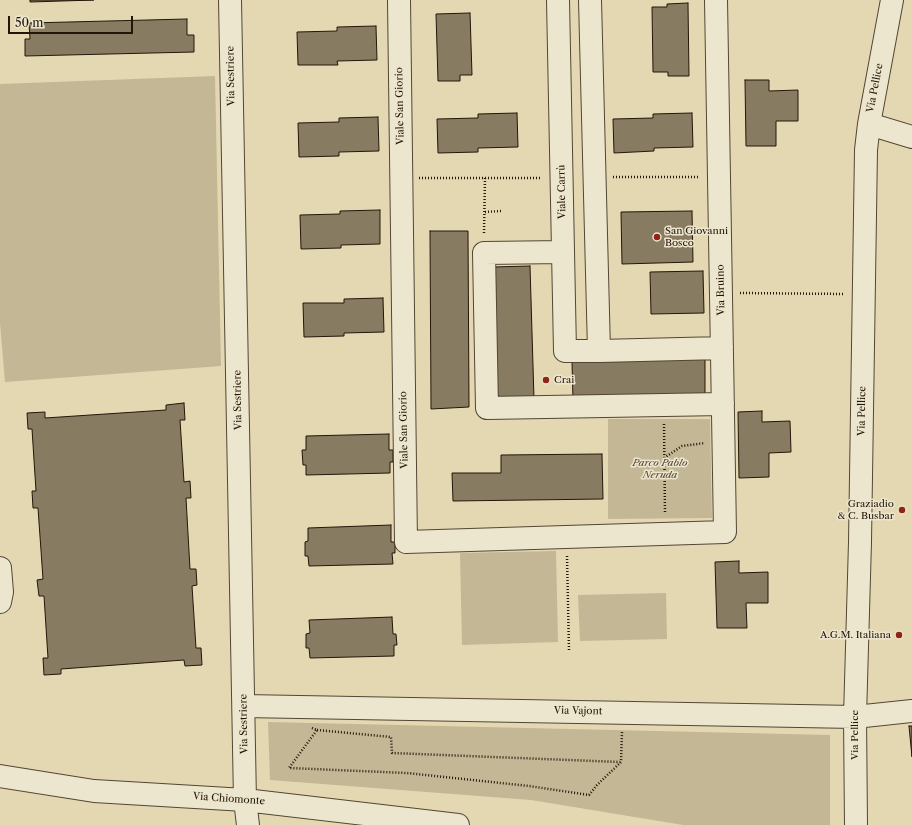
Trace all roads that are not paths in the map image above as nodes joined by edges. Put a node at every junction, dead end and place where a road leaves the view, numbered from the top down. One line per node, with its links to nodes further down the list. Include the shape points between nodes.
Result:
1 (230, 0): 16 (street, Via Sestriere)
2 (398, 0): 13 (street, Viale San Giorio, via 406,542)
3 (558, 0): 9 (street, Viale Carrù)
4 (590, 0): 11 (street)
5 (716, 0): 10 (street, Via Bruino)
6 (892, 0): 7 (street, Via Pellice)
7 (869, 124): 8 (street); 18 (street, Via Pellice, via 866,150)
8 (912, 137)
9 (563, 252): 11 (street, Viale Carrù, via 565,351); 12 (street, via 484,253 487,408)
10 (722, 348): 11 (street, Viale Carrù); 12 (street, Via Bruino)
11 (599, 351)
12 (723, 404): 13 (street, Via Bruino)
13 (725, 532)
14 (0, 568): 15 (street)
15 (0, 602)
16 (244, 706): 18 (street, Via Vajont); 20 (street, Via Sestriere)
17 (912, 710): 18 (street, Via Vajont)
18 (855, 717): 23 (street, Via Pellice)
19 (0, 776): 20 (street, Via Chiomonte, via 94,791)
20 (245, 800): 21 (street, Via Sestriere); 22 (street, Via Chiomonte)
21 (248, 825)
22 (458, 825)
23 (856, 825)

